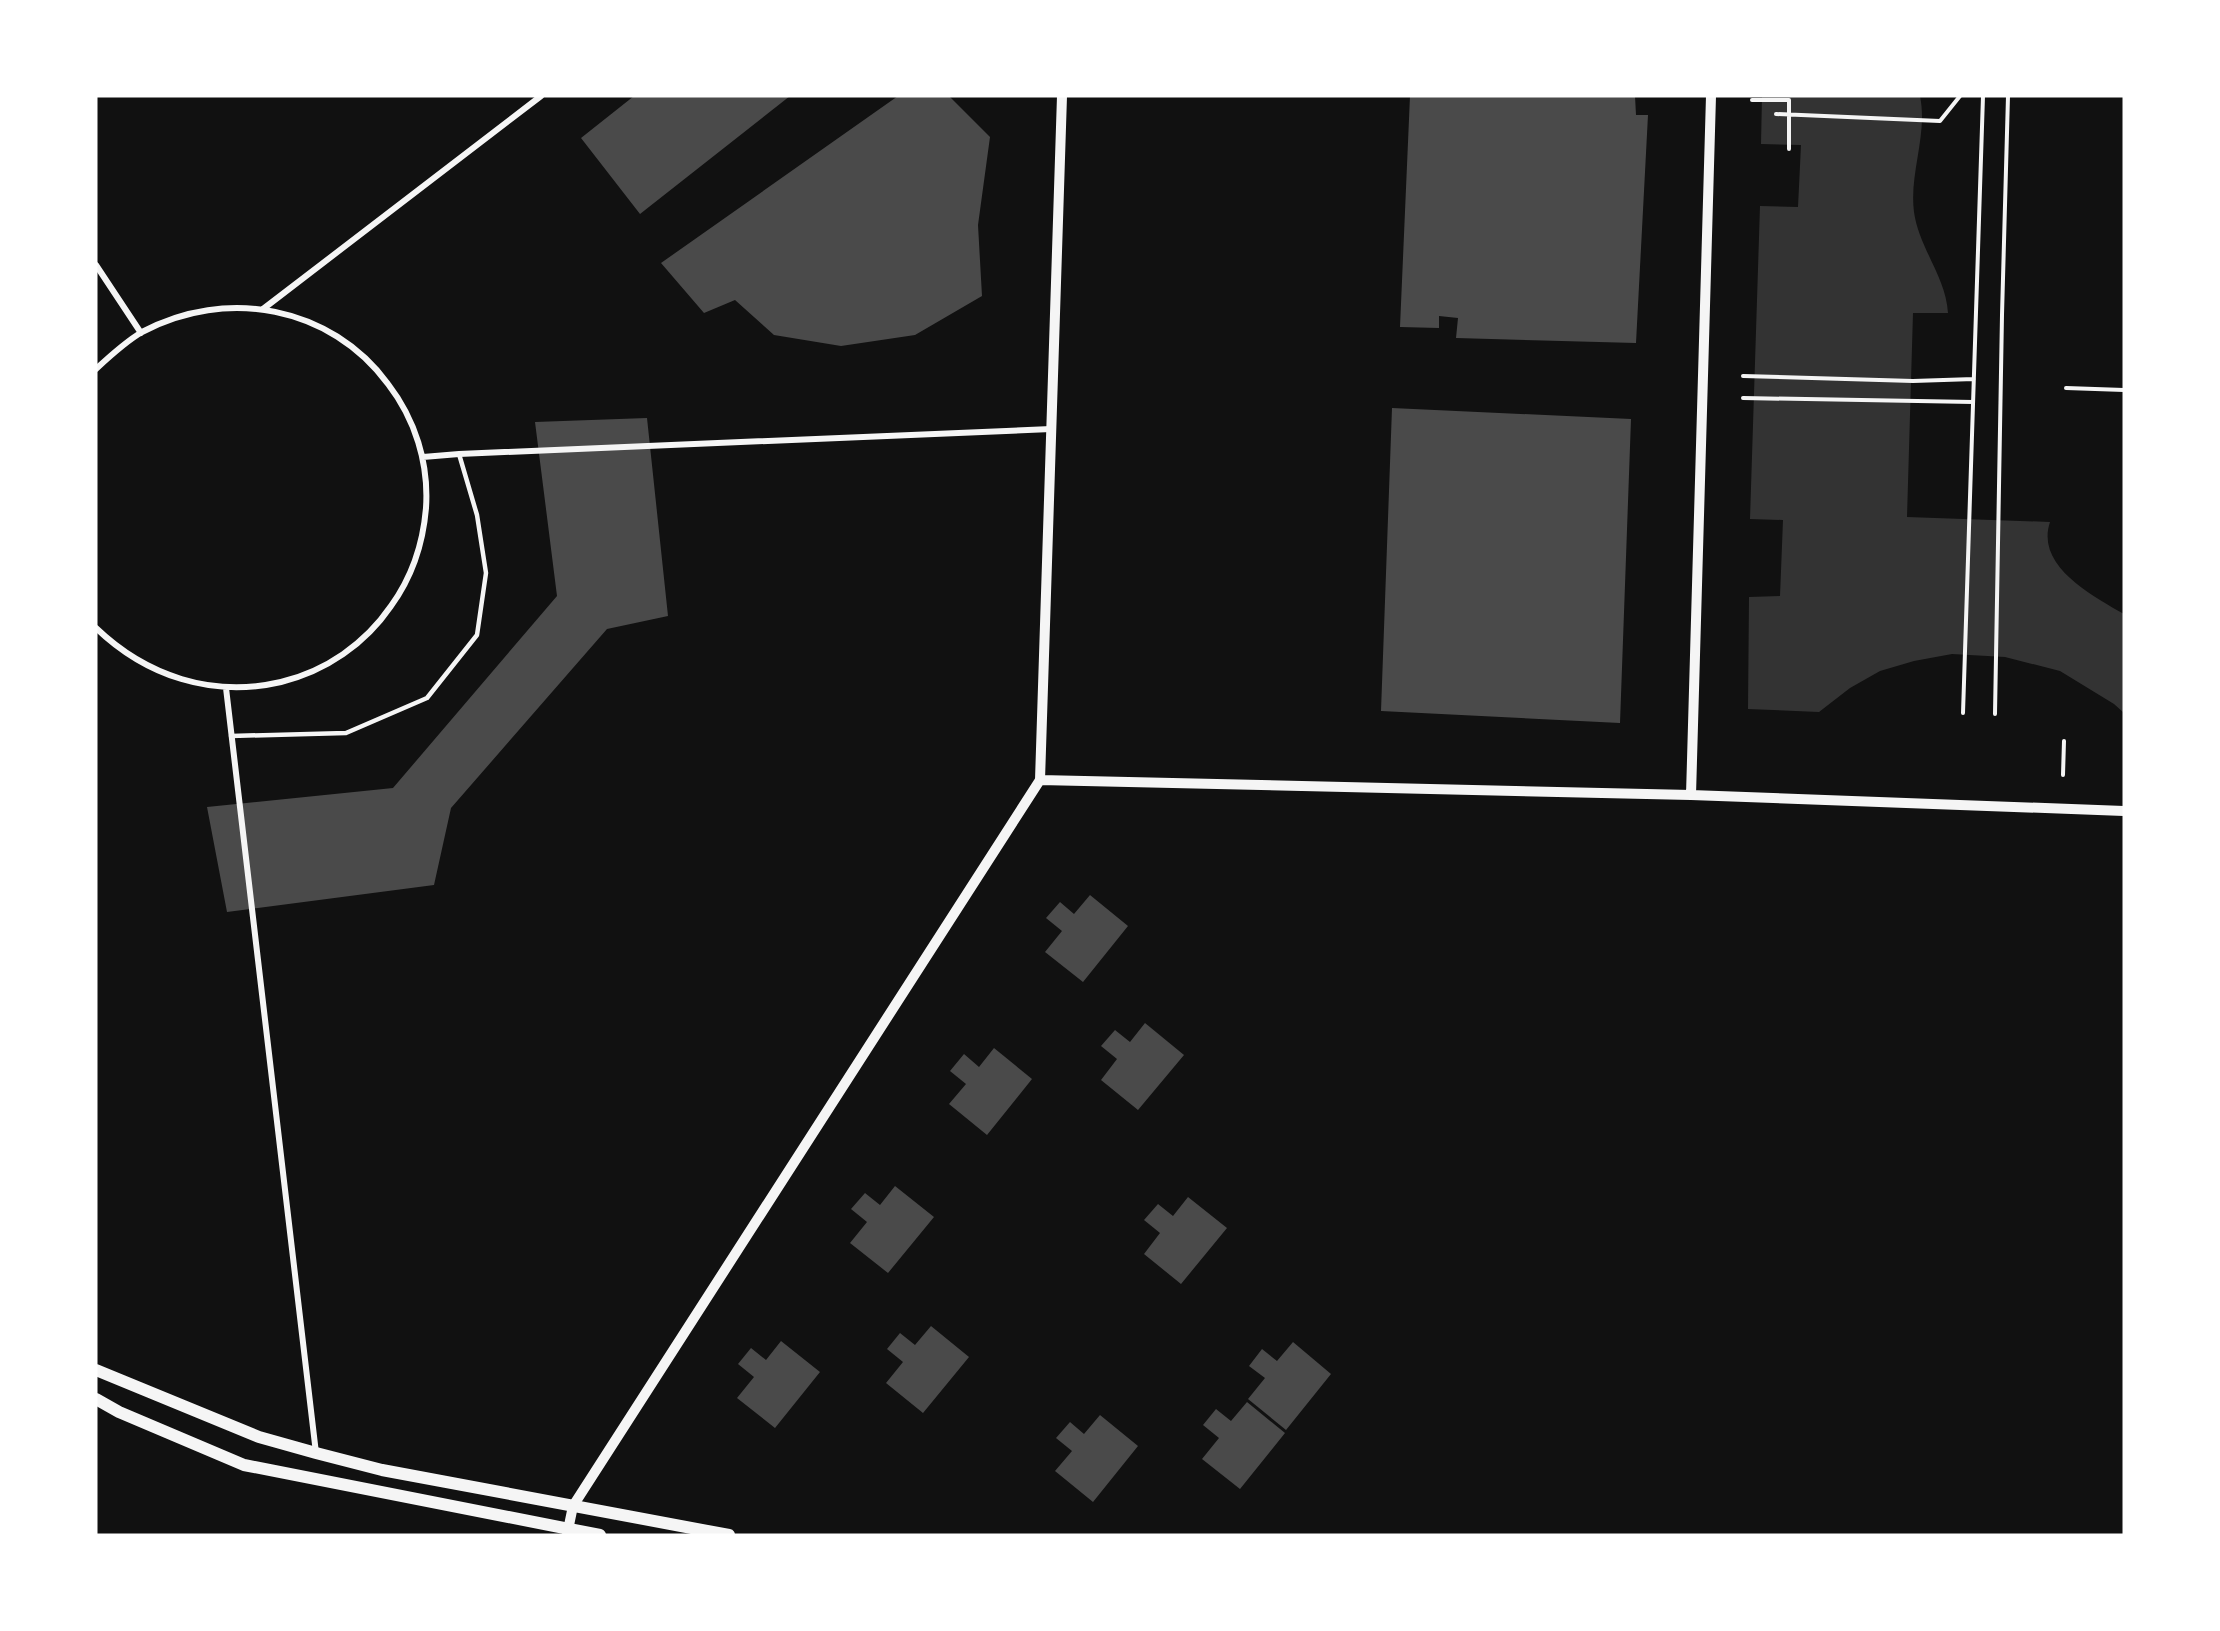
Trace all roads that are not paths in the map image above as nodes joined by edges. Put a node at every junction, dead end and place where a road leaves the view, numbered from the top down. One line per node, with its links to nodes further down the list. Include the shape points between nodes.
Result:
1 (541, 96): 5 (street)
2 (1062, 96): 8 (street)
3 (1711, 96): 15 (street)
4 (96, 265): 6 (street)
5 (263, 309): 6 (street, via 231,307 200,311); 10 (street, via 295,316 326,329 362,354 398,396)
6 (141, 333): 7 (street)
7 (96, 369)
8 (1051, 429): 9 (street); 14 (street)
9 (459, 454): 10 (street); 13 (lane, via 477,515 486,573 477,635 427,698 346,733)
10 (423, 457): 12 (street, via 427,492 416,561 381,621 356,646 295,679 261,687)
11 (96, 628): 12 (street, via 124,653 155,671 190,683)
12 (226, 688): 13 (street)
13 (231, 735): 19 (street)
14 (1040, 780): 15 (street); 20 (street)
15 (1691, 795): 16 (street)
16 (2124, 812)
17 (96, 1370): 19 (main road, via 259,1437)
18 (96, 1399): 21 (main road, via 244,1465)
19 (316, 1453): 20 (main road, via 382,1470)
20 (573, 1506): 21 (street); 23 (main road)
21 (568, 1532): 22 (main road)
22 (600, 1535)
23 (729, 1535)

